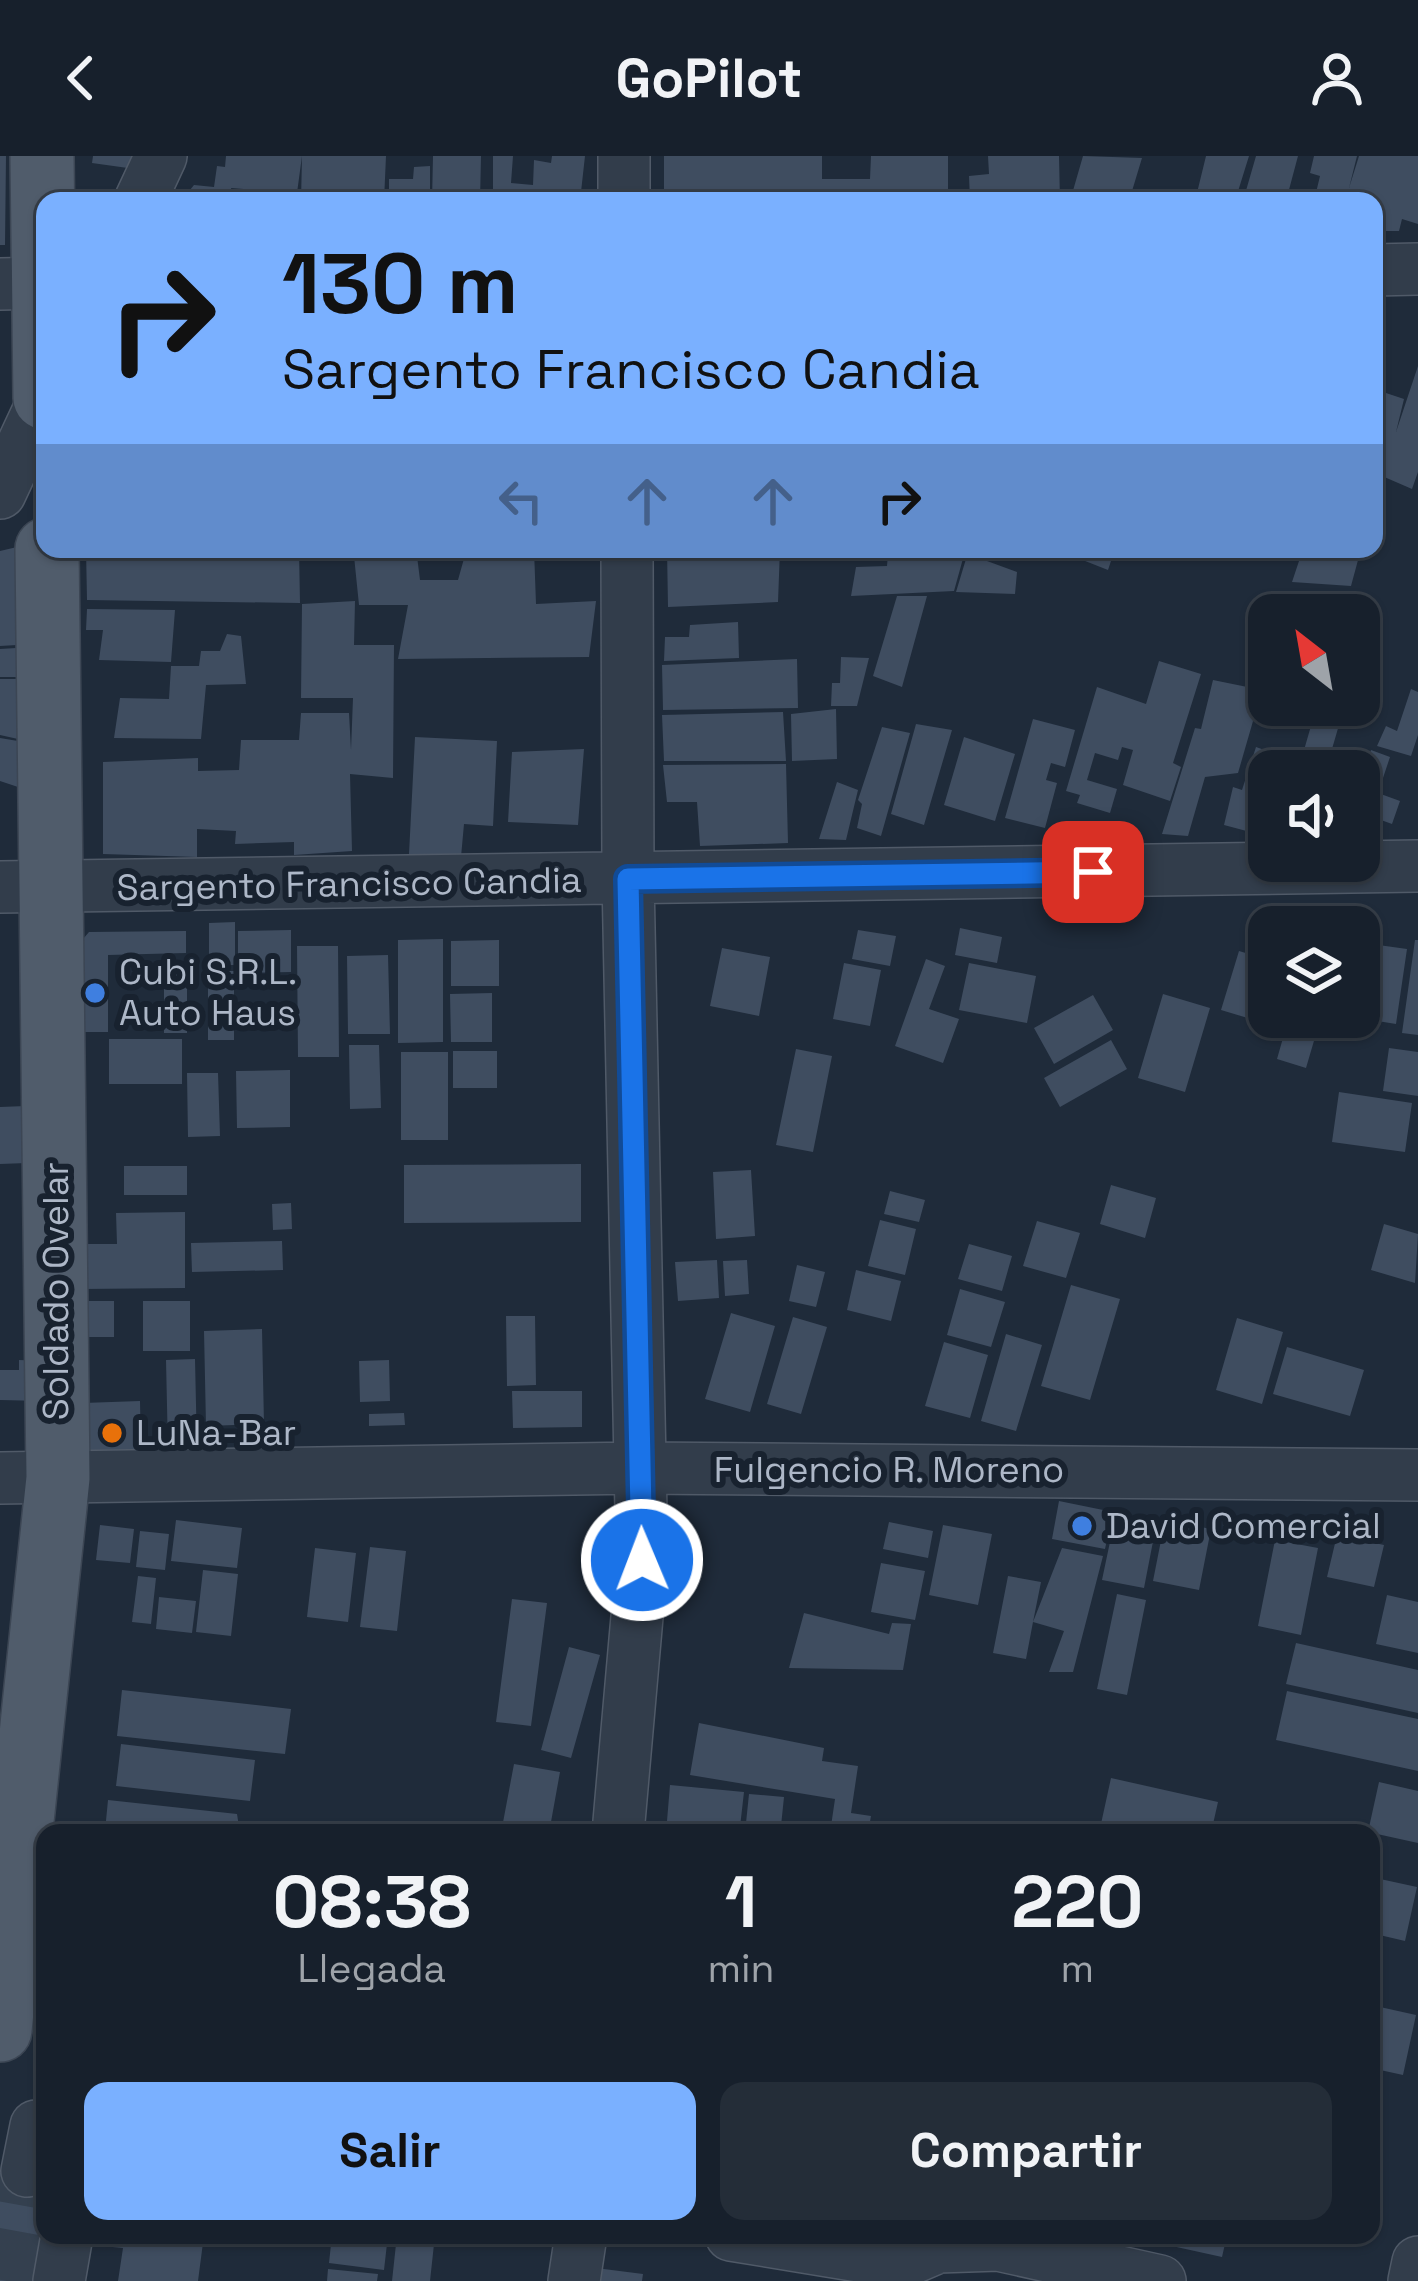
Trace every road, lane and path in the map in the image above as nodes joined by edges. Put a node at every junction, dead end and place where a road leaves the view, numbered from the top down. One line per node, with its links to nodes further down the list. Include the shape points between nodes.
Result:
1 (42, 156): 4 (main road)
2 (161, 156): 5 (street)
3 (624, 156): 6 (street)
4 (38, 192)
5 (144, 192)
6 (624, 192)
7 (36, 215): 10 (main road)
8 (1418, 269): 9 (street)
9 (1383, 270)
10 (29, 284): 11 (main road)
11 (36, 333)
12 (36, 416): 13 (street)
13 (0, 493)
14 (46, 558): 18 (main road, Soldado Ovelar)
15 (627, 558): 17 (street)
16 (1418, 866): 17 (street, Sargento Francisco Candia)
17 (628, 879): 18 (street, Sargento Francisco Candia); 19 (street)
18 (26, 888): 21 (main road, Soldado Ovelar)
19 (640, 1468): 20 (street, Fulgencio R. Moreno); 21 (street, Fulgencio R. Moreno); 22 (street, via 642,1560)
20 (1418, 1474)
21 (29, 1478): 23 (main road, Soldado Ovelar)
22 (619, 1824)
23 (0, 2030)
24 (65, 2244): 28 (street)
25 (580, 2244): 29 (street)
26 (786, 2244): 30 (street, via 901,2263 938,2248 998,2245)
27 (1418, 2262): 31 (street)
28 (59, 2281)
29 (574, 2281)
30 (1160, 2281)
31 (1414, 2281)

